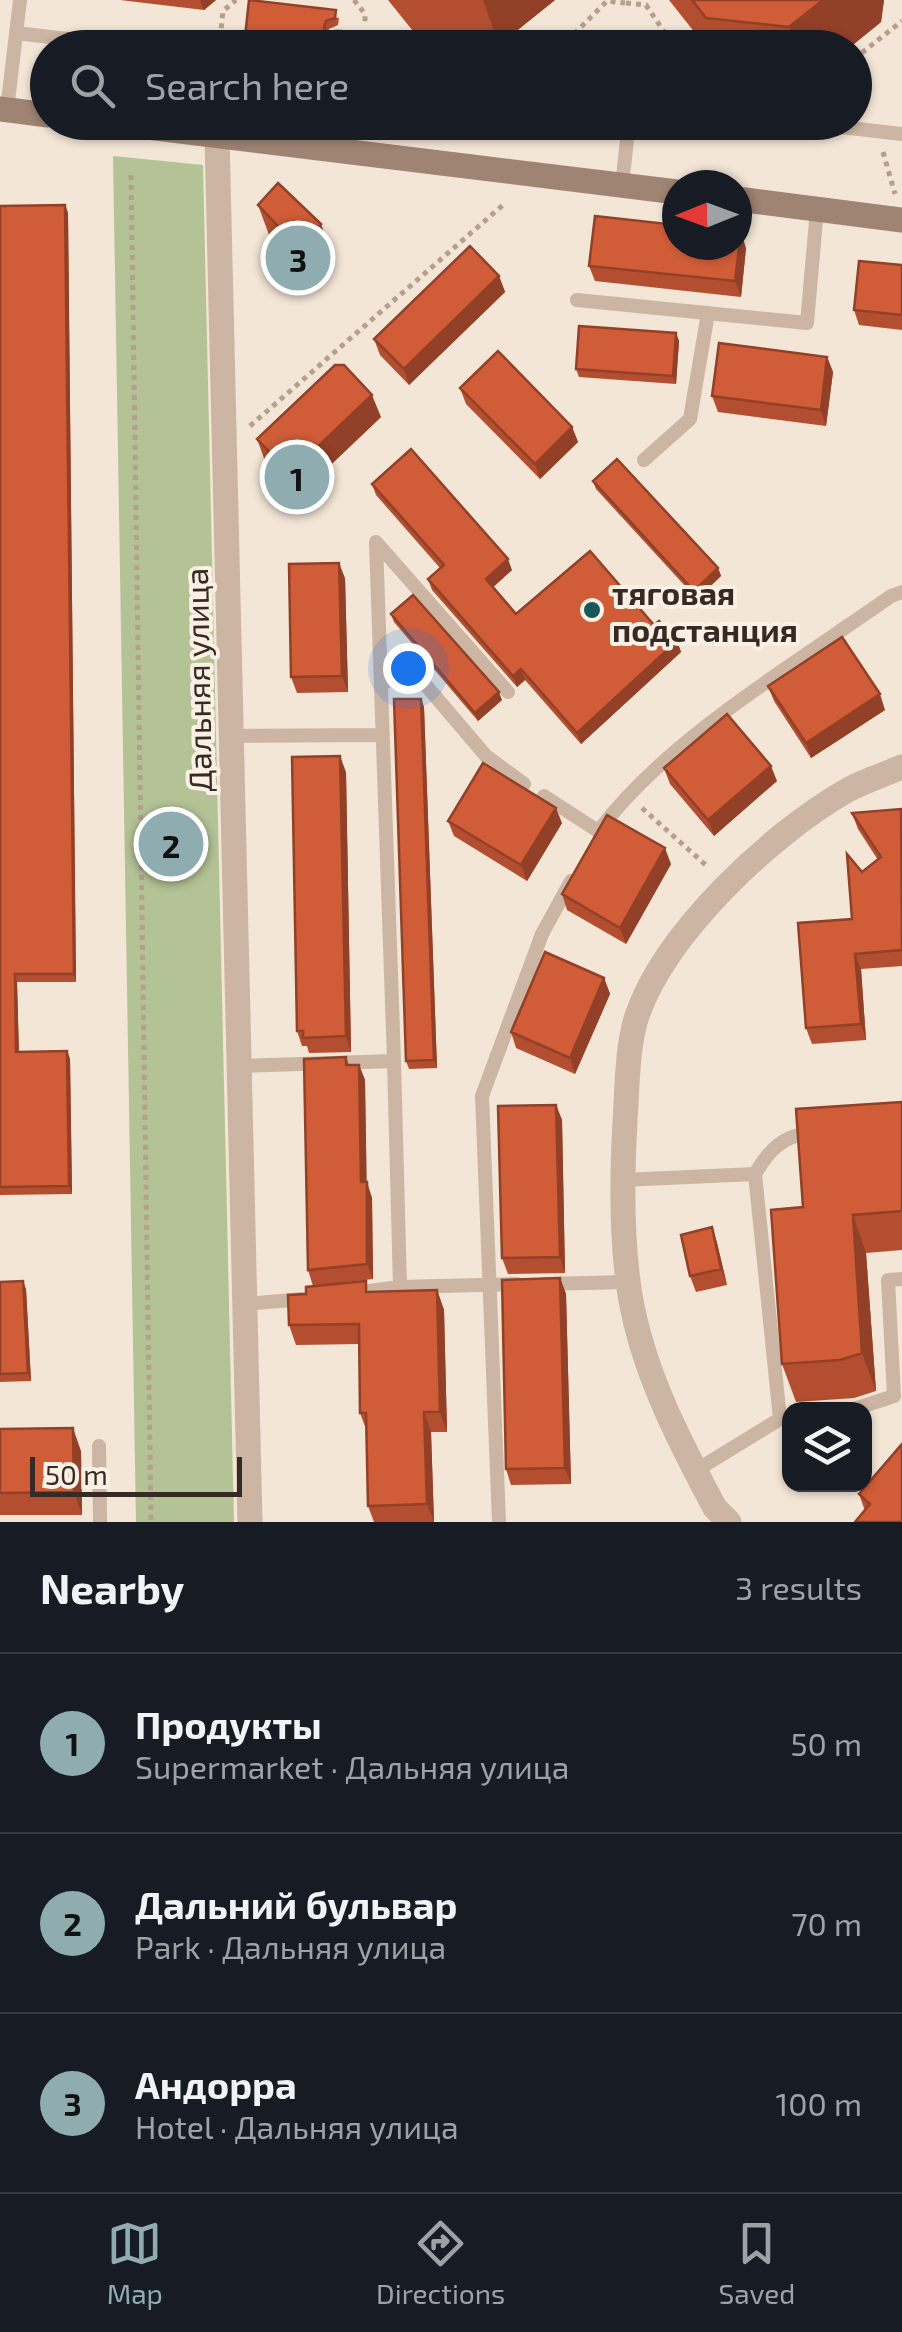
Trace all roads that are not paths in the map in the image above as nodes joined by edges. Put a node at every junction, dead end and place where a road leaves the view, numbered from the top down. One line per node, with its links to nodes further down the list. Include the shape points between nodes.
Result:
1 (20, 0): 2 (lane)
2 (16, 33): 3 (lane); 4 (lane)
3 (30, 35)
4 (4, 110): 5 (main road)
5 (30, 113)
6 (872, 131): 7 (lane)
7 (902, 134)
8 (217, 140): 23 (street, Дальняя улица)
9 (250, 140): 11 (main road)
10 (627, 140): 11 (lane)
11 (622, 185): 12 (main road)
12 (662, 190)
13 (752, 201): 14 (main road)
14 (817, 209): 15 (main road); 17 (lane, via 807,323)
15 (900, 211)
16 (576, 300): 17 (lane)
17 (708, 313): 18 (lane, via 690,419)
18 (644, 460)
19 (902, 592): 27 (lane, via 726,712 628,796)
20 (381, 684): 21 (lane, via 376,542); 22 (lane); 25 (lane, via 412,668 486,756)
21 (508, 692)
22 (383, 735): 23 (lane); 30 (lane)
23 (231, 736): 31 (street, Дальняя улица)
24 (902, 767): 34 (street, via 847,790 780,837 669,950 636,1018)
25 (524, 784)
26 (544, 796): 27 (lane)
27 (598, 831): 28 (lane)
28 (589, 848)
29 (580, 865): 37 (lane, via 542,934 482,1096)
30 (394, 1061): 31 (lane); 38 (lane)
31 (239, 1066): 41 (street, Дальняя улица)
32 (828, 1131): 33 (lane, via 792,1135 768,1152)
33 (755, 1174): 34 (lane); 42 (lane)
34 (622, 1180): 36 (street)
35 (902, 1279): 43 (lane, via 888,1280 894,1396)
36 (628, 1282): 37 (lane); 46 (street, via 658,1392)
37 (488, 1285): 38 (lane); 49 (lane)
38 (400, 1287): 39 (lane)
39 (342, 1294)
40 (323, 1296): 41 (lane)
41 (244, 1304): 48 (street, Дальняя улица)
42 (783, 1402)
43 (872, 1403)
44 (782, 1421): 46 (lane)
45 (99, 1446): 47 (lane)
46 (695, 1471): 50 (street)
47 (100, 1522)
48 (250, 1522)
49 (499, 1522)
50 (728, 1522)

